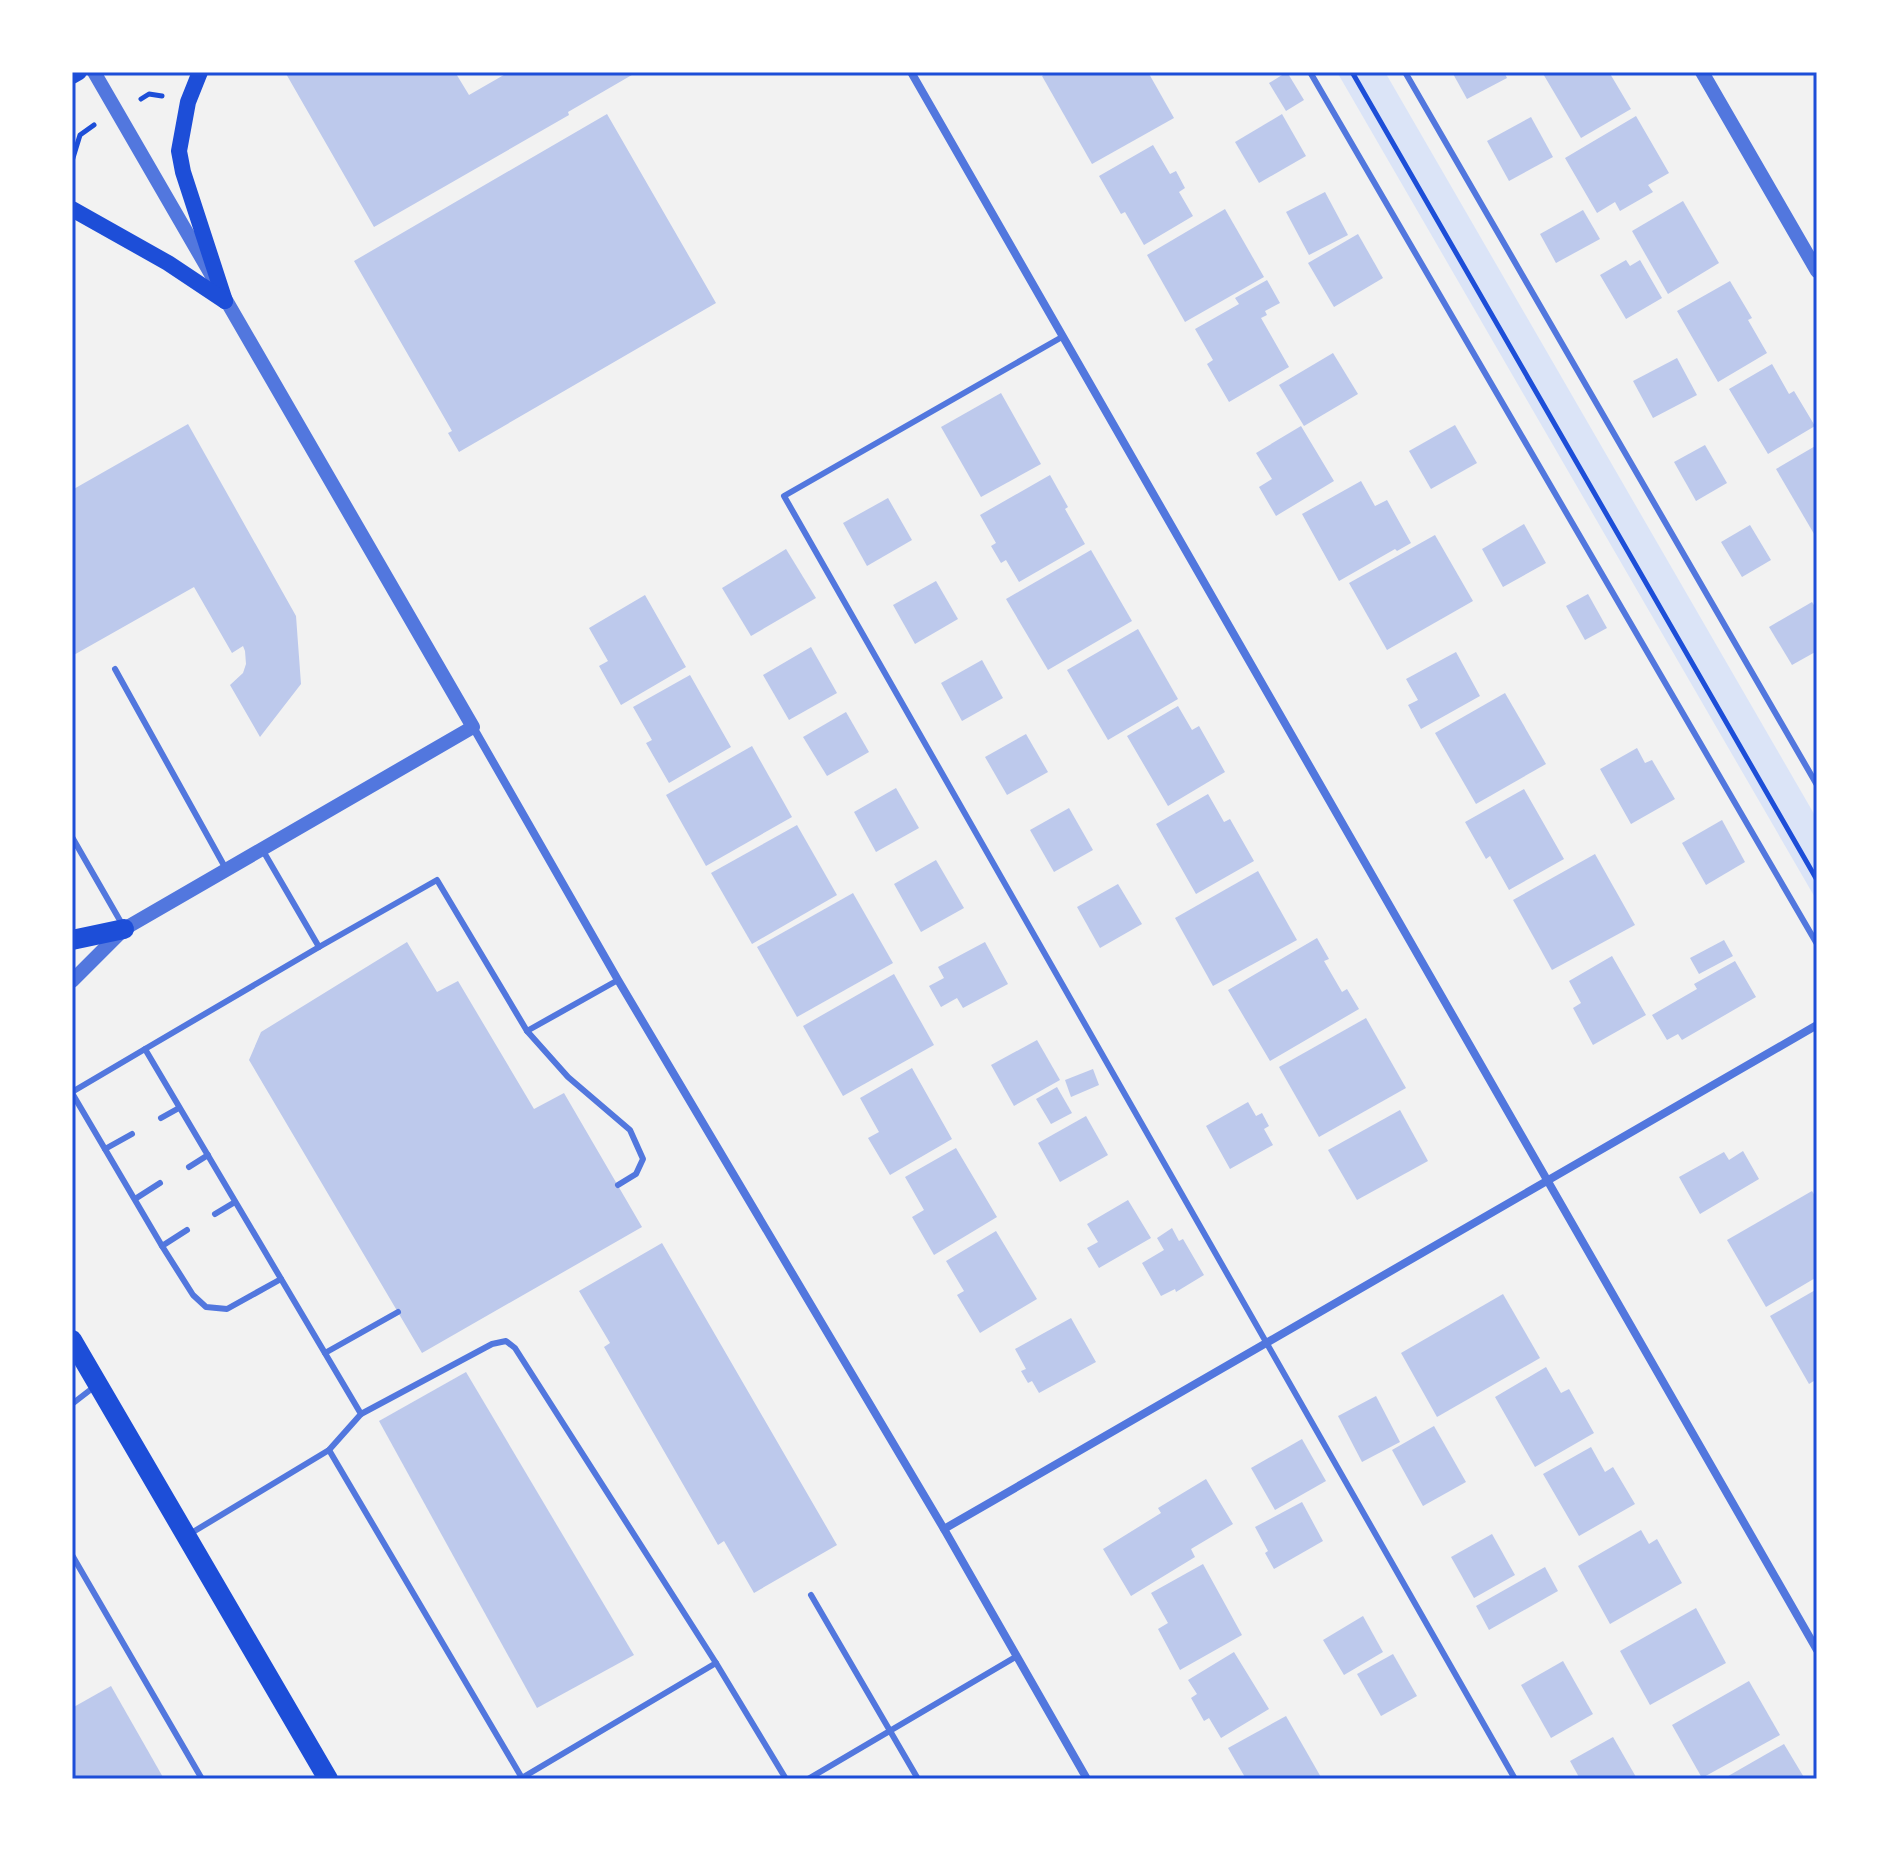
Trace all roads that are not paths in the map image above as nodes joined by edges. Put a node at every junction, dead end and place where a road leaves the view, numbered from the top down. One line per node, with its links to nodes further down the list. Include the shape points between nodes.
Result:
1 (79, 72): 8 (main road)
2 (94, 72): 11 (street)
3 (200, 72): 11 (main road, via 179,151)
4 (911, 72): 12 (street)
5 (1310, 72): 21 (lane)
6 (1405, 72): 15 (lane)
7 (1702, 72): 10 (street)
8 (72, 76)
9 (72, 209): 11 (main road)
10 (1817, 271)
11 (225, 301): 14 (street)
12 (1062, 337): 35 (street); 46 (lane, via 784,496)
13 (115, 669): 18 (lane)
14 (473, 727): 17 (street); 23 (street)
15 (1817, 785)
16 (72, 837): 19 (lane)
17 (262, 849): 18 (street); 22 (lane)
18 (226, 869): 19 (street)
19 (124, 929): 20 (main road); 24 (street)
20 (72, 940)
21 (1817, 944)
22 (319, 947): 26 (lane, via 437,880); 27 (lane)
23 (618, 980): 26 (lane); 52 (street)
24 (72, 981)
25 (1817, 1025): 35 (street)
26 (527, 1031): 37 (lane, via 568,1077 630,1130 643,1159 636,1174)
27 (145, 1049): 28 (lane); 29 (lane)
28 (72, 1092): 32 (lane)
29 (179, 1108): 30 (lane); 33 (lane)
30 (161, 1118)
31 (132, 1134): 32 (lane)
32 (105, 1149): 38 (lane)
33 (208, 1155): 34 (lane); 39 (lane)
34 (189, 1167)
35 (1546, 1181): 46 (street); 56 (street)
36 (160, 1183): 38 (lane)
37 (618, 1185)
38 (135, 1199): 42 (lane)
39 (235, 1202): 40 (lane); 43 (lane)
40 (215, 1214)
41 (187, 1230): 42 (lane)
42 (162, 1246): 43 (lane, via 206,1307 227,1309)
43 (281, 1279): 47 (lane)
44 (398, 1312): 47 (lane)
45 (72, 1340): 48 (main road)
46 (1267, 1343): 52 (street); 67 (lane)
47 (325, 1353): 50 (lane)
48 (99, 1383): 49 (lane); 53 (main road)
49 (72, 1404)
50 (361, 1414): 51 (lane); 58 (lane, via 506,1341)
51 (329, 1450): 53 (lane); 60 (lane)
52 (944, 1529): 57 (street)
53 (187, 1536): 62 (main road)
54 (72, 1555): 61 (lane)
55 (811, 1595): 59 (lane)
56 (1817, 1650)
57 (1017, 1656): 59 (lane); 66 (street)
58 (716, 1663): 60 (lane); 63 (lane)
59 (890, 1731): 64 (lane); 65 (lane)
60 (521, 1778)
61 (202, 1779)
62 (328, 1779)
63 (786, 1779)
64 (808, 1779)
65 (918, 1779)
66 (1087, 1779)
67 (1515, 1779)

